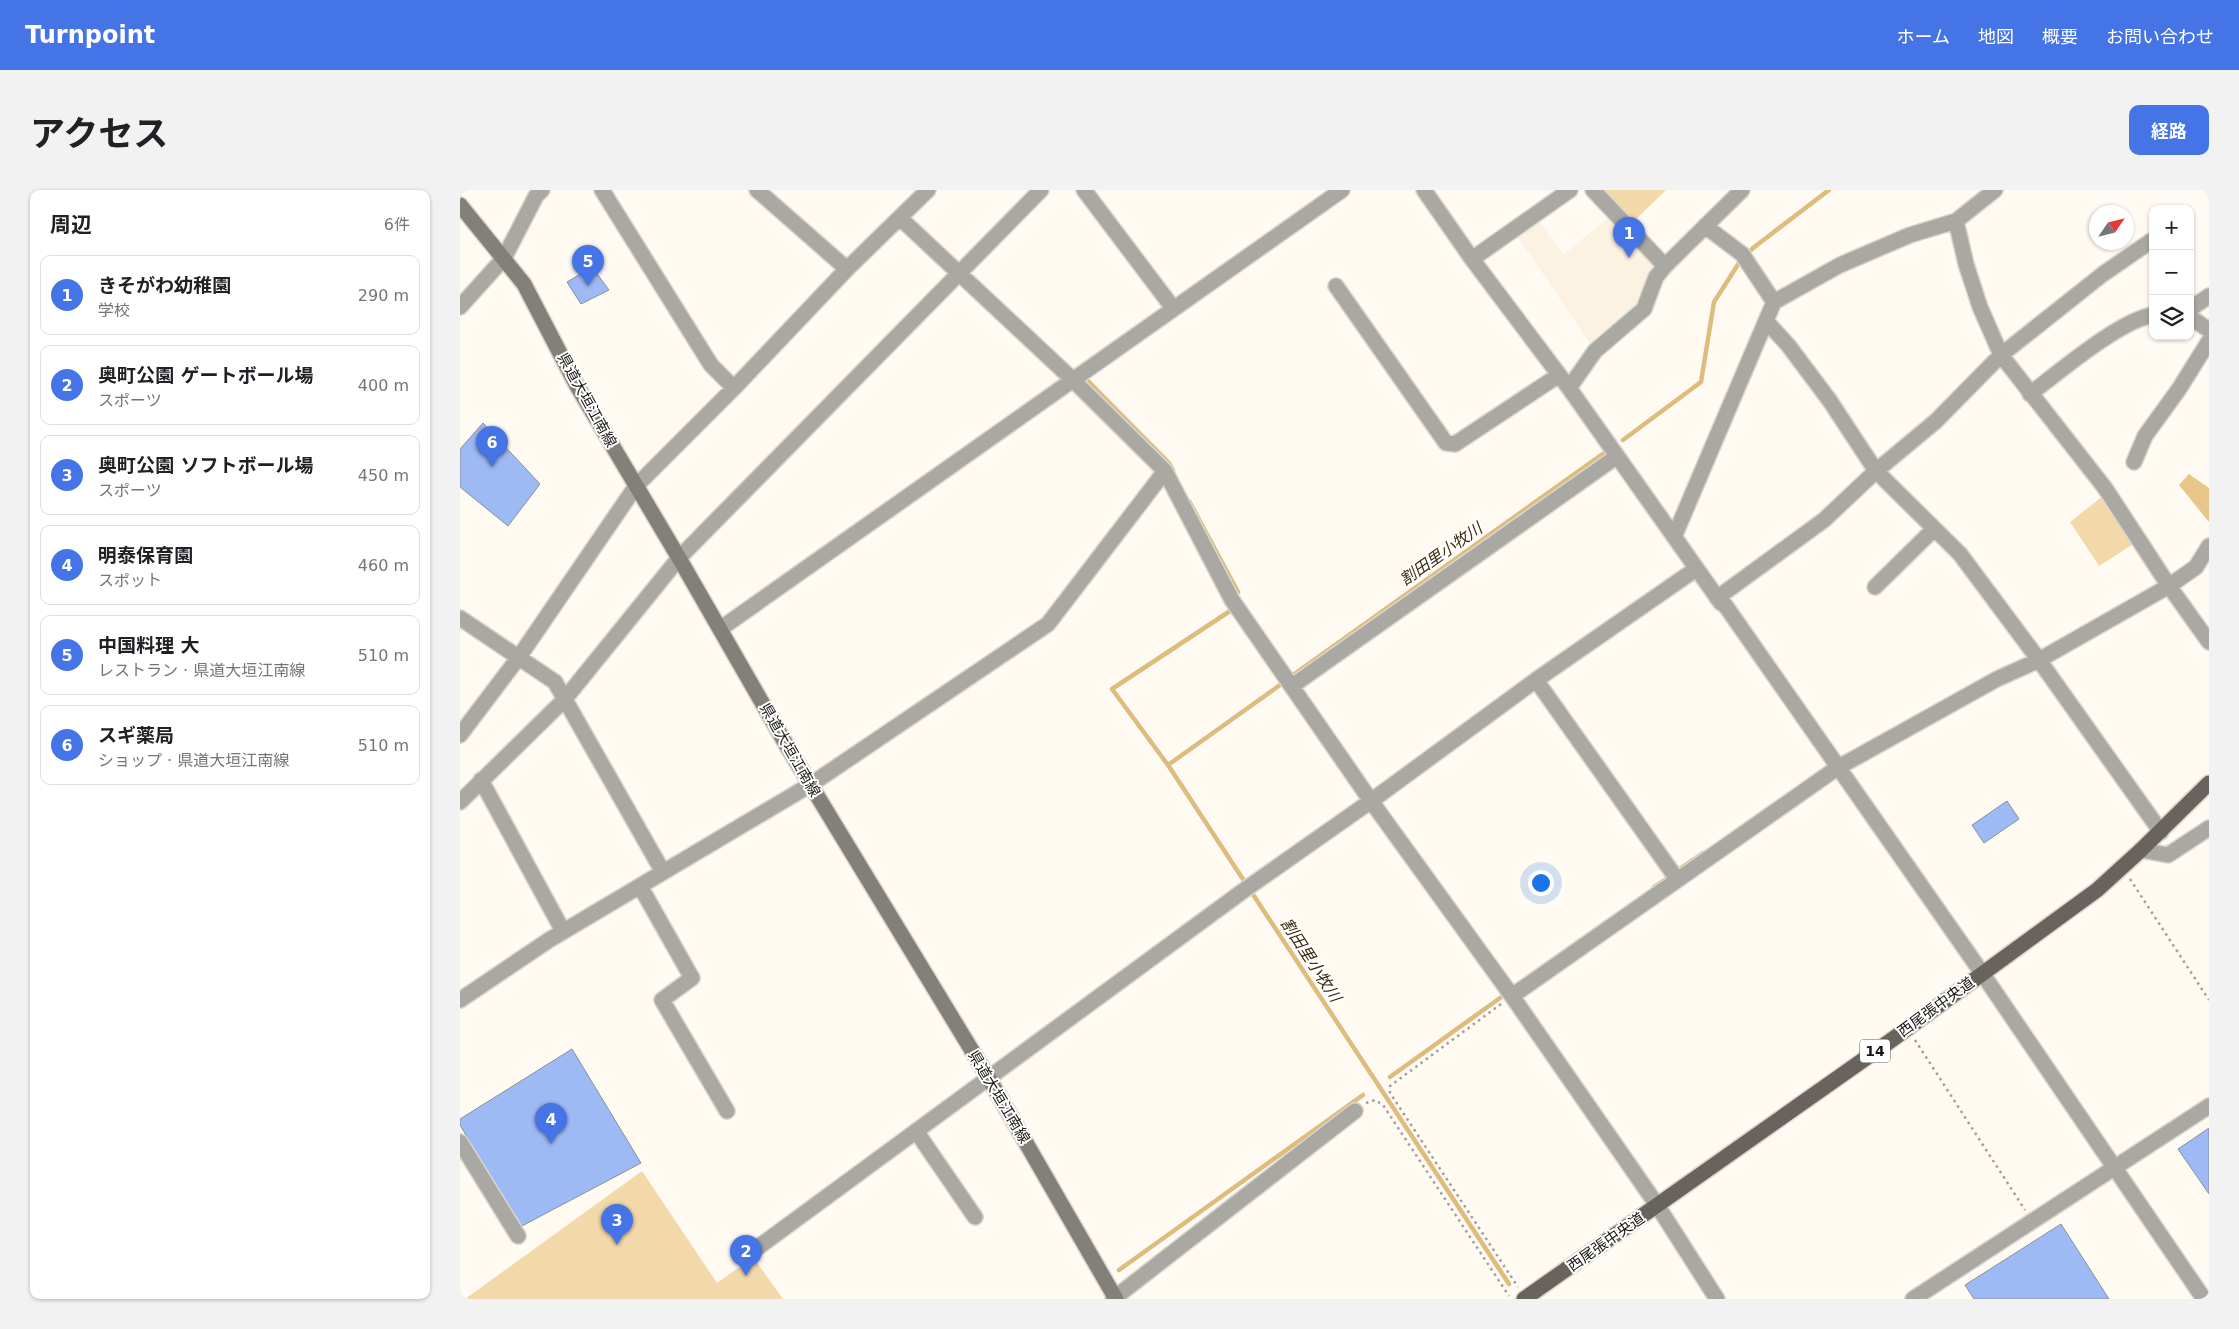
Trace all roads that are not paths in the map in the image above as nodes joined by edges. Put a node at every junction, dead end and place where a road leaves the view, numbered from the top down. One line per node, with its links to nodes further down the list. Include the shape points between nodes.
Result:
1 (542, 190): 18 (street)
2 (602, 190): 37 (street, via 711,365)
3 (756, 190): 21 (street)
4 (928, 190): 14 (street)
5 (1040, 190): 22 (street)
6 (1084, 190): 28 (street)
7 (1342, 190): 28 (street)
8 (1424, 190): 19 (street)
9 (1570, 190): 19 (street)
10 (1593, 190): 20 (street)
11 (1742, 190): 16 (street)
12 (1995, 190): 15 (street)
13 (460, 205): 18 (main road, 県道大垣江南線)
14 (900, 218): 21 (street); 22 (street)
15 (1956, 221): 25 (street, via 1910,235 1840,265); 34 (street, via 1980,307)
16 (1705, 226): 20 (street); 25 (street, via 1744,257)
17 (2149, 242): 34 (street, via 2103,274)
18 (504, 258): 27 (street); 44 (main road, 県道大垣江南線, via 524,284)
19 (1472, 259): 35 (street)
20 (1665, 266): 38 (street, via 1656,277 1644,309 1596,351)
21 (846, 269): 37 (street)
22 (958, 274): 36 (street); 48 (street)
23 (1336, 286): 35 (street, via 1446,443 1455,444)
24 (2209, 296): 26 (street)
25 (1774, 302): 31 (street)
26 (2194, 306)
27 (460, 307)
28 (1174, 308): 36 (street)
29 (2149, 315): 39 (street, via 2120,328)
30 (2194, 320): 32 (street)
31 (1766, 321): 43 (street, via 1788,344 1830,400); 46 (street)
32 (2209, 330)
33 (2209, 340): 41 (street, via 2145,436)
34 (2001, 355): 39 (street); 43 (street, via 1936,421)
35 (1559, 374): 38 (street)
36 (1072, 379): 42 (street); 54 (street)
37 (734, 388): 44 (street)
38 (1569, 388): 40 (street)
39 (2030, 394): 50 (street, via 2105,488)
40 (1616, 456): 46 (street); 59 (street)
41 (2134, 462)
42 (1165, 471): 59 (street, via 1232,600); 65 (street, via 1048,624)
43 (1876, 471): 45 (street); 52 (street, via 1824,520)
44 (636, 486): 48 (main road, 県道大垣江南線); 56 (street)
45 (1934, 529): 51 (street); 57 (street, via 1960,554)
46 (1674, 537): 49 (street)
47 (2209, 546): 50 (street, via 2196,567)
48 (680, 558): 54 (main road, 県道大垣江南線); 60 (street)
49 (1696, 569): 52 (street); 58 (street)
50 (2169, 586): 55 (street); 57 (street)
51 (1875, 587)
52 (1717, 598): 62 (street)
53 (460, 618): 56 (street)
54 (720, 629): 65 (main road, 県道大垣江南線)
55 (2209, 642)
56 (519, 657): 60 (street, via 555,682); 61 (street)
57 (2038, 660): 62 (street, via 1997,679); 69 (street)
58 (1536, 680): 66 (street); 72 (street)
59 (1292, 686): 66 (street)
60 (564, 700): 63 (street); 71 (street)
61 (460, 735)
62 (1837, 768): 72 (street); 75 (street)
63 (481, 780): 67 (street); 74 (street)
64 (2209, 783): 69 (main road, 西尾張中央道 / 14)
65 (810, 785): 71 (street); 78 (main road, 県道大垣江南線)
66 (1371, 801): 76 (street); 78 (street)
67 (460, 802)
68 (2209, 828): 70 (street, via 2168,855)
69 (2160, 832): 70 (main road, 西尾張中央道 / 14)
70 (2142, 850): 75 (main road, 西尾張中央道 / 14, via 2097,890)
71 (663, 872): 73 (street)
72 (1676, 879): 76 (street)
73 (640, 886): 74 (street); 80 (street, via 692,978 662,1000)
74 (563, 931): 77 (street)
75 (1982, 973): 84 (street); 85 (main road, 西尾張中央道 / 14)
76 (1512, 996): 85 (street)
77 (460, 1000)
78 (988, 1078): 82 (street); 89 (main road, 県道大垣江南線)
79 (2209, 1106): 84 (street)
80 (727, 1111)
81 (1355, 1111): 89 (street)
82 (916, 1131): 86 (street); 88 (street)
83 (460, 1144): 87 (street)
84 (2114, 1169): 92 (street); 93 (street)
85 (1657, 1206): 90 (main road, 西尾張中央道 / 14); 91 (street)
86 (974, 1217)
87 (518, 1236)
88 (753, 1251)
89 (1115, 1298)
90 (1520, 1299)
91 (1717, 1299)
92 (1913, 1299)
93 (2204, 1299)

